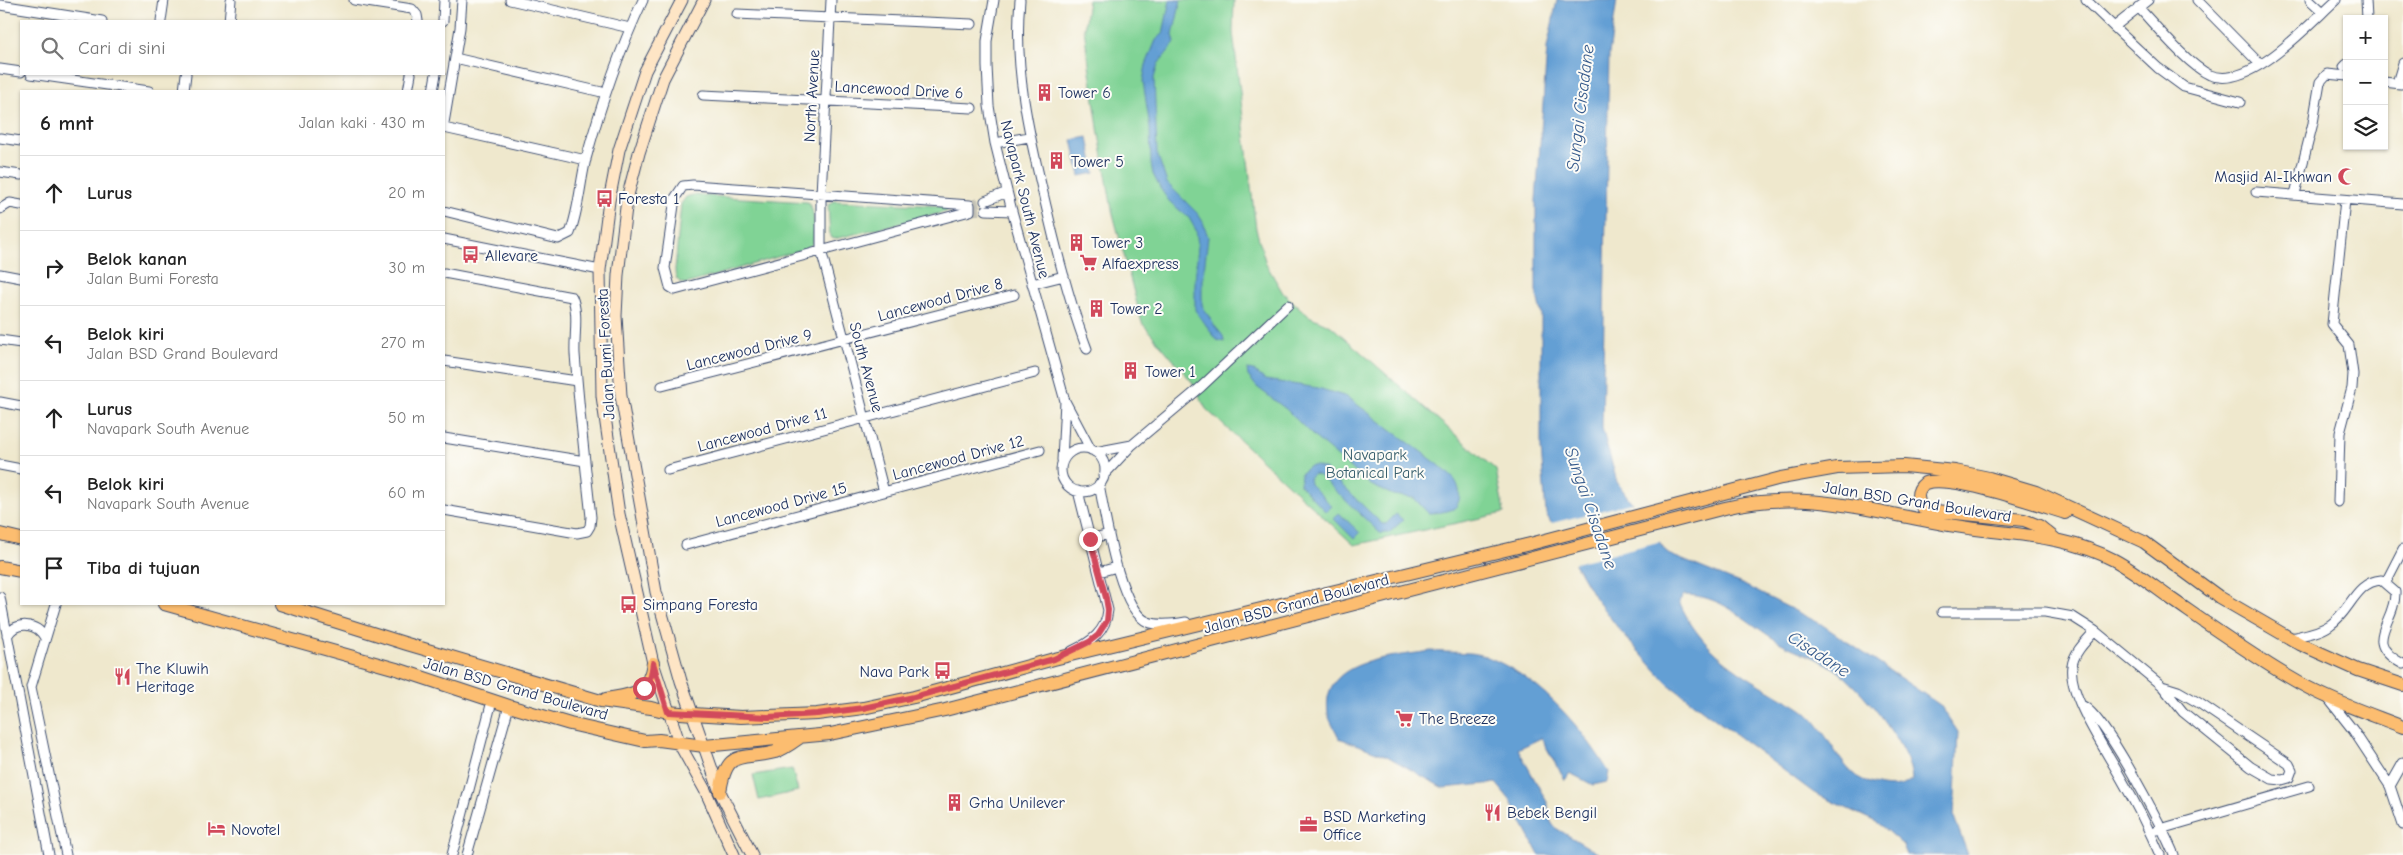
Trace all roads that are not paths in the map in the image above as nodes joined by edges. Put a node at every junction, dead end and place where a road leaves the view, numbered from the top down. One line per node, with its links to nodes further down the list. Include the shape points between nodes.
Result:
1 (164, 0): 26 (street)
2 (231, 0): 27 (street)
3 (354, 0): 28 (street, via 412,9)
4 (444, 0): 29 (street)
5 (462, 0): 33 (street)
6 (510, 0): 32 (street)
7 (643, 0): 32 (street)
8 (682, 0): 37 (main road, Jalan Bumi Foresta)
9 (704, 0): 44 (main road, Jalan Bumi Foresta)
10 (831, 0): 24 (street, North Avenue)
11 (994, 0): 60 (street, Navapark South Avenue, via 988,66 989,106)
12 (1020, 0): 57 (street, via 1019,48)
13 (2086, 0): 31 (street)
14 (2148, 0): 20 (street)
15 (2197, 0): 35 (street)
16 (2310, 0): 21 (street)
17 (2336, 0): 21 (street)
18 (2366, 0): 23 (street)
19 (0, 4): 25 (street)
20 (2138, 8): 31 (street); 35 (street, via 2189,60 2210,74 2237,76)
21 (2323, 12): 35 (street, via 2281,50)
22 (737, 14): 24 (street)
23 (2367, 15)
24 (830, 19): 30 (street); 52 (street, North Avenue)
25 (96, 20)
26 (161, 20)
27 (229, 20)
28 (418, 20)
29 (443, 20)
30 (972, 24)
31 (2114, 27): 53 (street, via 2184,87)
32 (630, 28): 50 (street)
33 (455, 58): 50 (street); 55 (street)
34 (2403, 63): 45 (street)
35 (2260, 64)
36 (0, 69): 38 (street)
37 (645, 71): 44 (main road); 76 (main road, Jalan Bumi Foresta, via 619,150)
38 (20, 72)
39 (38, 75): 46 (street)
40 (186, 75): 47 (street)
41 (410, 75): 48 (street)
42 (436, 75): 49 (street)
43 (2343, 76): 67 (street, via 2327,74 2320,82)
44 (663, 79): 144 (main road, Jalan Bumi Foresta, via 627,199 616,316 621,396 656,592 680,681)
45 (2400, 84)
46 (142, 90)
47 (184, 90)
48 (408, 90)
49 (433, 90)
50 (606, 93): 61 (street)
51 (704, 95): 52 (street, Lancewood Drive 6)
52 (826, 100): 54 (street, Lancewood Drive 6); 66 (street, North Avenue)
53 (2240, 102)
54 (972, 108)
55 (445, 117)
56 (445, 128): 61 (street)
57 (1029, 137): 60 (street); 79 (street)
58 (0, 138): 59 (street)
59 (20, 141)
60 (996, 143): 64 (street, Navapark South Avenue)
61 (586, 160): 72 (street, via 572,228 564,237 558,239)
62 (0, 172): 63 (street)
63 (20, 175)
64 (1007, 192): 73 (street, Navapark South Avenue); 73 (street, via 985,205)
65 (2256, 192): 67 (street)
66 (821, 194): 75 (street, North Avenue); 75 (street, via 970,208); 75 (street, via 693,184 683,186 674,198 666,277 670,287 681,290)
67 (2295, 194): 68 (street)
68 (2345, 200): 69 (street); 108 (street, via 2332,324 2349,345 2353,382 2340,433)
69 (2403, 204)
70 (20, 205): 71 (street, via 10,203)
71 (0, 209)
72 (445, 211)
73 (1012, 211): 81 (street, Navapark South Avenue)
74 (445, 239): 76 (street)
75 (821, 250): 85 (street, South Avenue)
76 (600, 270): 134 (main road, Jalan Bumi Foresta, via 602,396 609,458)
77 (445, 273): 90 (street, via 572,297 575,304)
78 (0, 274): 80 (street)
79 (1064, 276): 81 (street); 87 (street)
80 (20, 278)
81 (1032, 284): 92 (street, Navapark South Avenue)
82 (1014, 295): 85 (street, Lancewood Drive 8)
83 (1288, 305): 97 (street, via 1201,387)
84 (0, 340): 86 (street)
85 (844, 340): 91 (street, Lancewood Drive 9); 95 (street, South Avenue)
86 (20, 343)
87 (1087, 349)
88 (445, 361): 90 (street)
89 (1035, 373): 95 (street, Lancewood Drive 11)
90 (577, 381): 100 (street)
91 (662, 386)
92 (1065, 400): 99 (street, Navapark South Avenue); 101 (street, Navapark South Avenue)
93 (0, 402): 94 (street)
94 (20, 406)
95 (864, 417): 104 (street, Lancewood Drive 11); 107 (street, South Avenue)
96 (445, 438): 100 (street)
97 (1132, 445): 99 (street); 105 (street)
98 (1040, 450): 107 (street, Lancewood Drive 12)
99 (1093, 451): 101 (street, via 1073,450); 105 (street, via 1104,464)
100 (585, 462): 109 (street, via 591,517 587,531 567,532)
101 (1062, 464): 106 (street, via 1065,482)
102 (0, 465): 103 (street)
103 (20, 469)
104 (668, 470)
105 (1101, 480): 106 (street, via 1089,490); 112 (street)
106 (1078, 491): 114 (street)
107 (884, 492): 116 (street, Lancewood Drive 15)
108 (2338, 502)
109 (445, 510)
110 (2106, 526): 115 (main road, via 1981,488 1932,482 1922,485 1919,491 1919,502 1928,511 2024,520); 128 (main road, Jalan BSD Grand Boulevard, via 2014,484 1955,471 1860,466 1826,469); 132 (main road, Jalan BSD Grand Boulevard, via 2144,542 2219,597)
111 (0, 534): 113 (main road)
112 (1109, 534): 114 (street); 119 (street)
113 (20, 539)
114 (1090, 539): 121 (street)
115 (2055, 539): 138 (main road, Jalan BSD Grand Boulevard, via 2115,561 2232,641); 146 (main road, Jalan BSD Grand Boulevard, via 1953,526 1850,504 1759,501 945,710 875,726)
116 (686, 545)
117 (2403, 549): 122 (street)
118 (0, 567): 120 (main road)
119 (1117, 567): 121 (street); 128 (street, via 1130,605 1148,622 1179,623)
120 (20, 571)
121 (1098, 572): 133 (street, via 1108,610 1104,628 1089,642)
122 (2386, 582): 132 (street, via 2370,580 2330,625 2317,632); 135 (street, via 2395,592 2395,603 2381,640 2385,652)
123 (0, 597): 130 (street)
124 (56, 605): 131 (street)
125 (168, 605): 140 (main road, Jalan BSD Grand Boulevard, via 400,670)
126 (283, 605): 139 (main road, Jalan BSD Grand Boulevard)
127 (1942, 612): 129 (street, via 2055,612 2073,617)
128 (1221, 618): 133 (main road, Jalan BSD Grand Boulevard)
129 (2095, 631): 137 (street); 142 (street, via 2077,652 2072,664 2073,684)
130 (7, 636): 131 (street, via 17,626 34,626); 160 (street)
131 (45, 638): 161 (street, via 31,687)
132 (2290, 638): 136 (main road, Jalan BSD Grand Boulevard, via 2350,667)
133 (1054, 659): 144 (main road, Jalan BSD Grand Boulevard, via 863,708 792,716)
134 (653, 663): 139 (main road, via 651,676 644,688 632,694); 143 (main road, Jalan Bumi Foresta)
135 (2403, 664)
136 (2403, 685)
137 (2162, 686): 137 (street, via 2199,703 2290,764 2289,778 2272,779 2251,767 2183,712)
138 (2327, 697): 145 (main road, Jalan BSD Grand Boulevard); 155 (street)
139 (601, 700): 143 (main road, Jalan BSD Grand Boulevard)
140 (492, 701): 141 (main road, Jalan BSD Grand Boulevard); 149 (street)
141 (509, 706): 147 (main road, Jalan BSD Grand Boulevard, via 570,724 645,741 660,740); 150 (street)
142 (2083, 706): 152 (street, via 2095,715); 153 (street)
143 (668, 712): 144 (main road, Jalan BSD Grand Boulevard); 147 (main road, Jalan Bumi Foresta)
144 (693, 714): 148 (main road, Jalan Bumi Foresta)
145 (2403, 727)
146 (799, 738): 148 (main road, Jalan BSD Grand Boulevard); 156 (main road, via 777,752 735,758 725,769)
147 (680, 745): 148 (main road, Jalan BSD Grand Boulevard); 164 (main road, Jalan Bumi Foresta, via 705,790)
148 (704, 746): 156 (main road, Jalan Bumi Foresta)
149 (481, 749): 150 (street, via 492,745); 162 (street)
150 (497, 753): 163 (street)
151 (2403, 763): 155 (street)
152 (2130, 771): 153 (street); 158 (street)
153 (2121, 778): 159 (street)
154 (2309, 786): 158 (street)
155 (2390, 786): 157 (street)
156 (720, 792): 165 (main road, Jalan Bumi Foresta)
157 (2403, 825)
158 (2162, 828): 159 (street); 167 (street)
159 (2150, 834): 166 (street)
160 (49, 855)
161 (66, 855)
162 (452, 855)
163 (467, 855)
164 (734, 855)
165 (752, 855)
166 (2160, 855)
167 (2174, 855)

